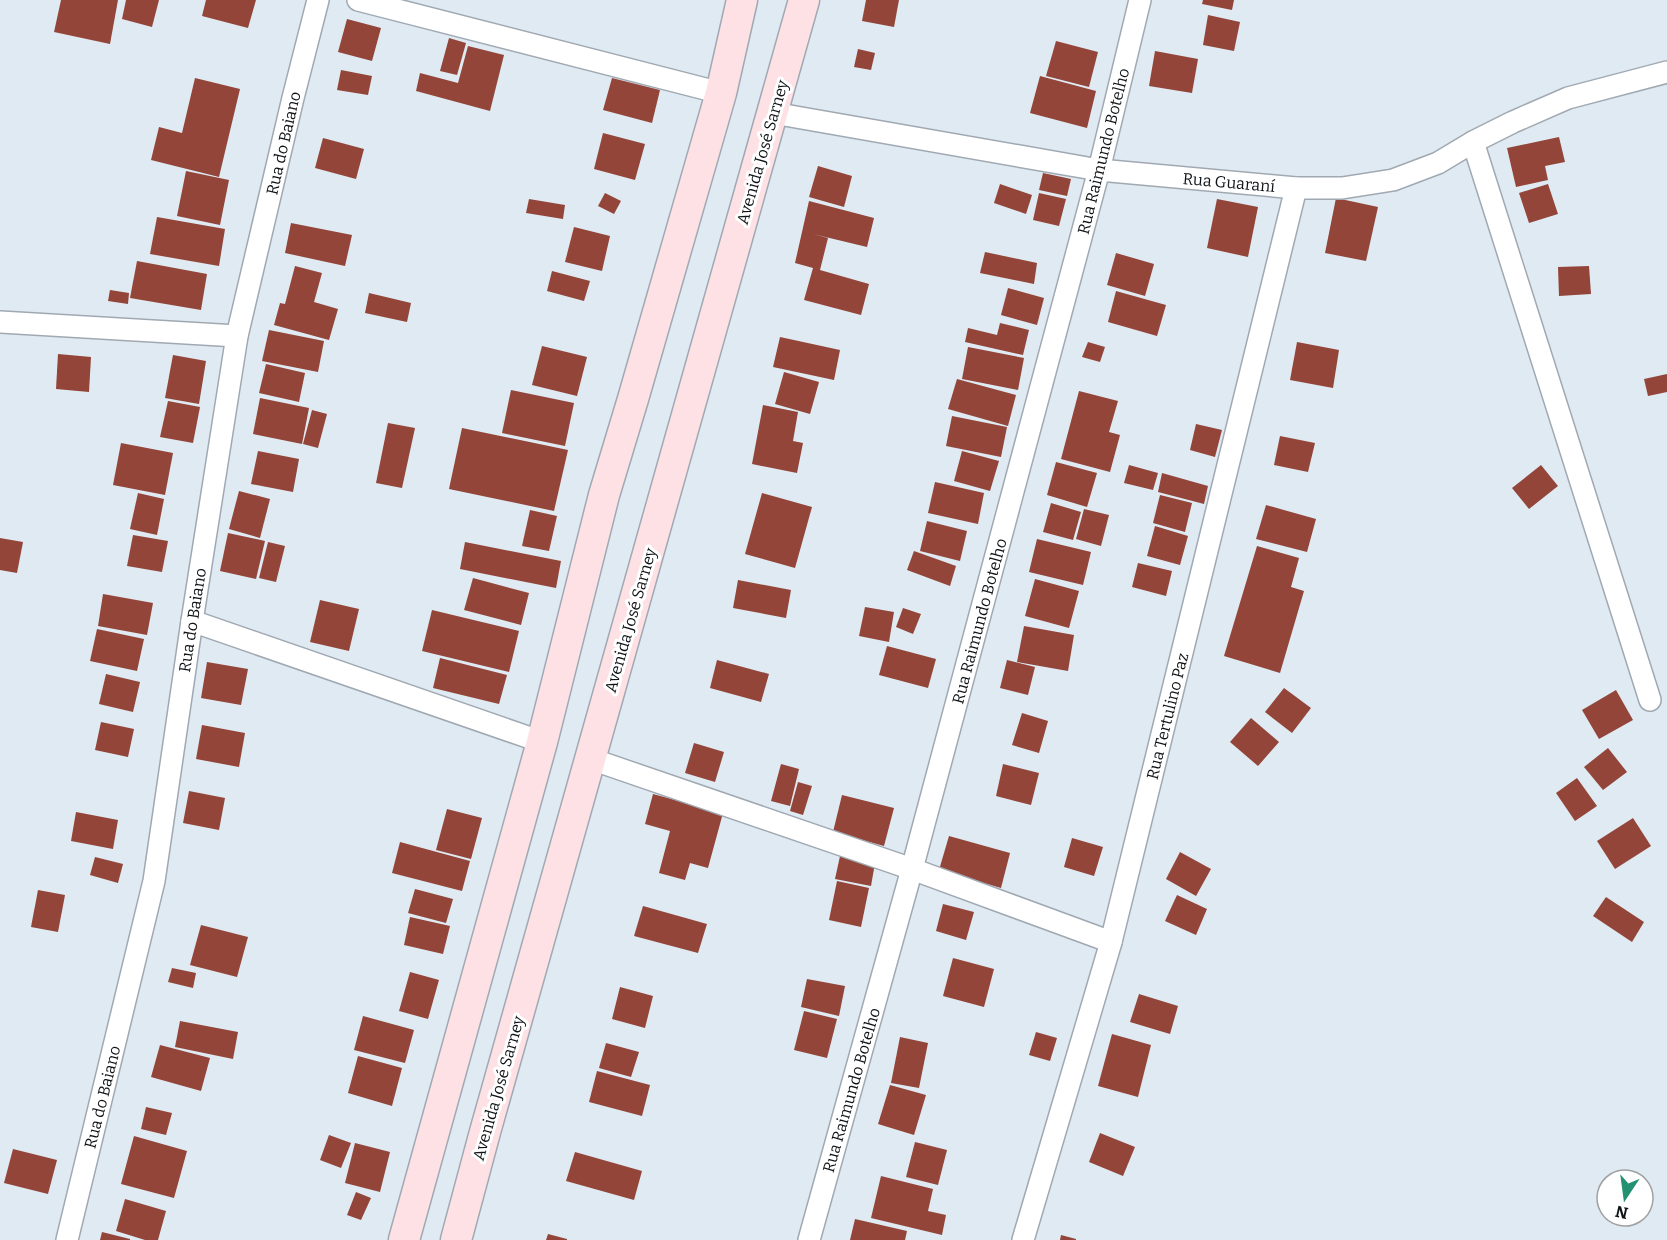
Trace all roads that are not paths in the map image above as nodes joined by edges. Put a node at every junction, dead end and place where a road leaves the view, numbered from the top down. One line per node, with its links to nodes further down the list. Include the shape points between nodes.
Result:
1 (318, 0): 13 (street, Rua do Baiano)
2 (358, 0): 7 (street)
3 (742, 0): 7 (main road)
4 (804, 0): 8 (main road, Avenida José Sarney)
5 (1140, 0): 10 (street, Rua Raimundo Botelho)
6 (1667, 72): 9 (street, Rua Guaraní, via 1568,98)
7 (721, 93): 16 (main road, via 604,495)
8 (773, 113): 10 (street, Rua Guaraní); 17 (main road, Avenida José Sarney)
9 (1473, 142): 11 (street, Rua Guaraní, via 1438,163 1394,180 1342,188); 15 (street)
10 (1099, 171): 11 (street, Rua Guaraní); 18 (street, Rua Raimundo Botelho)
11 (1296, 188): 19 (street, Rua Tertulino Paz)
12 (0, 321): 13 (street)
13 (237, 336): 14 (street, Rua do Baiano)
14 (192, 621): 16 (street); 20 (street, Rua do Baiano, via 154,881)
15 (1650, 700)
16 (542, 742): 21 (main road)
17 (591, 759): 18 (street); 22 (main road, Avenida José Sarney)
18 (912, 869): 19 (street); 23 (street, Rua Raimundo Botelho)
19 (1111, 942): 24 (street, Rua Tertulino Paz)
20 (67, 1240)
21 (404, 1240)
22 (456, 1240)
23 (808, 1240)
24 (1023, 1240)

